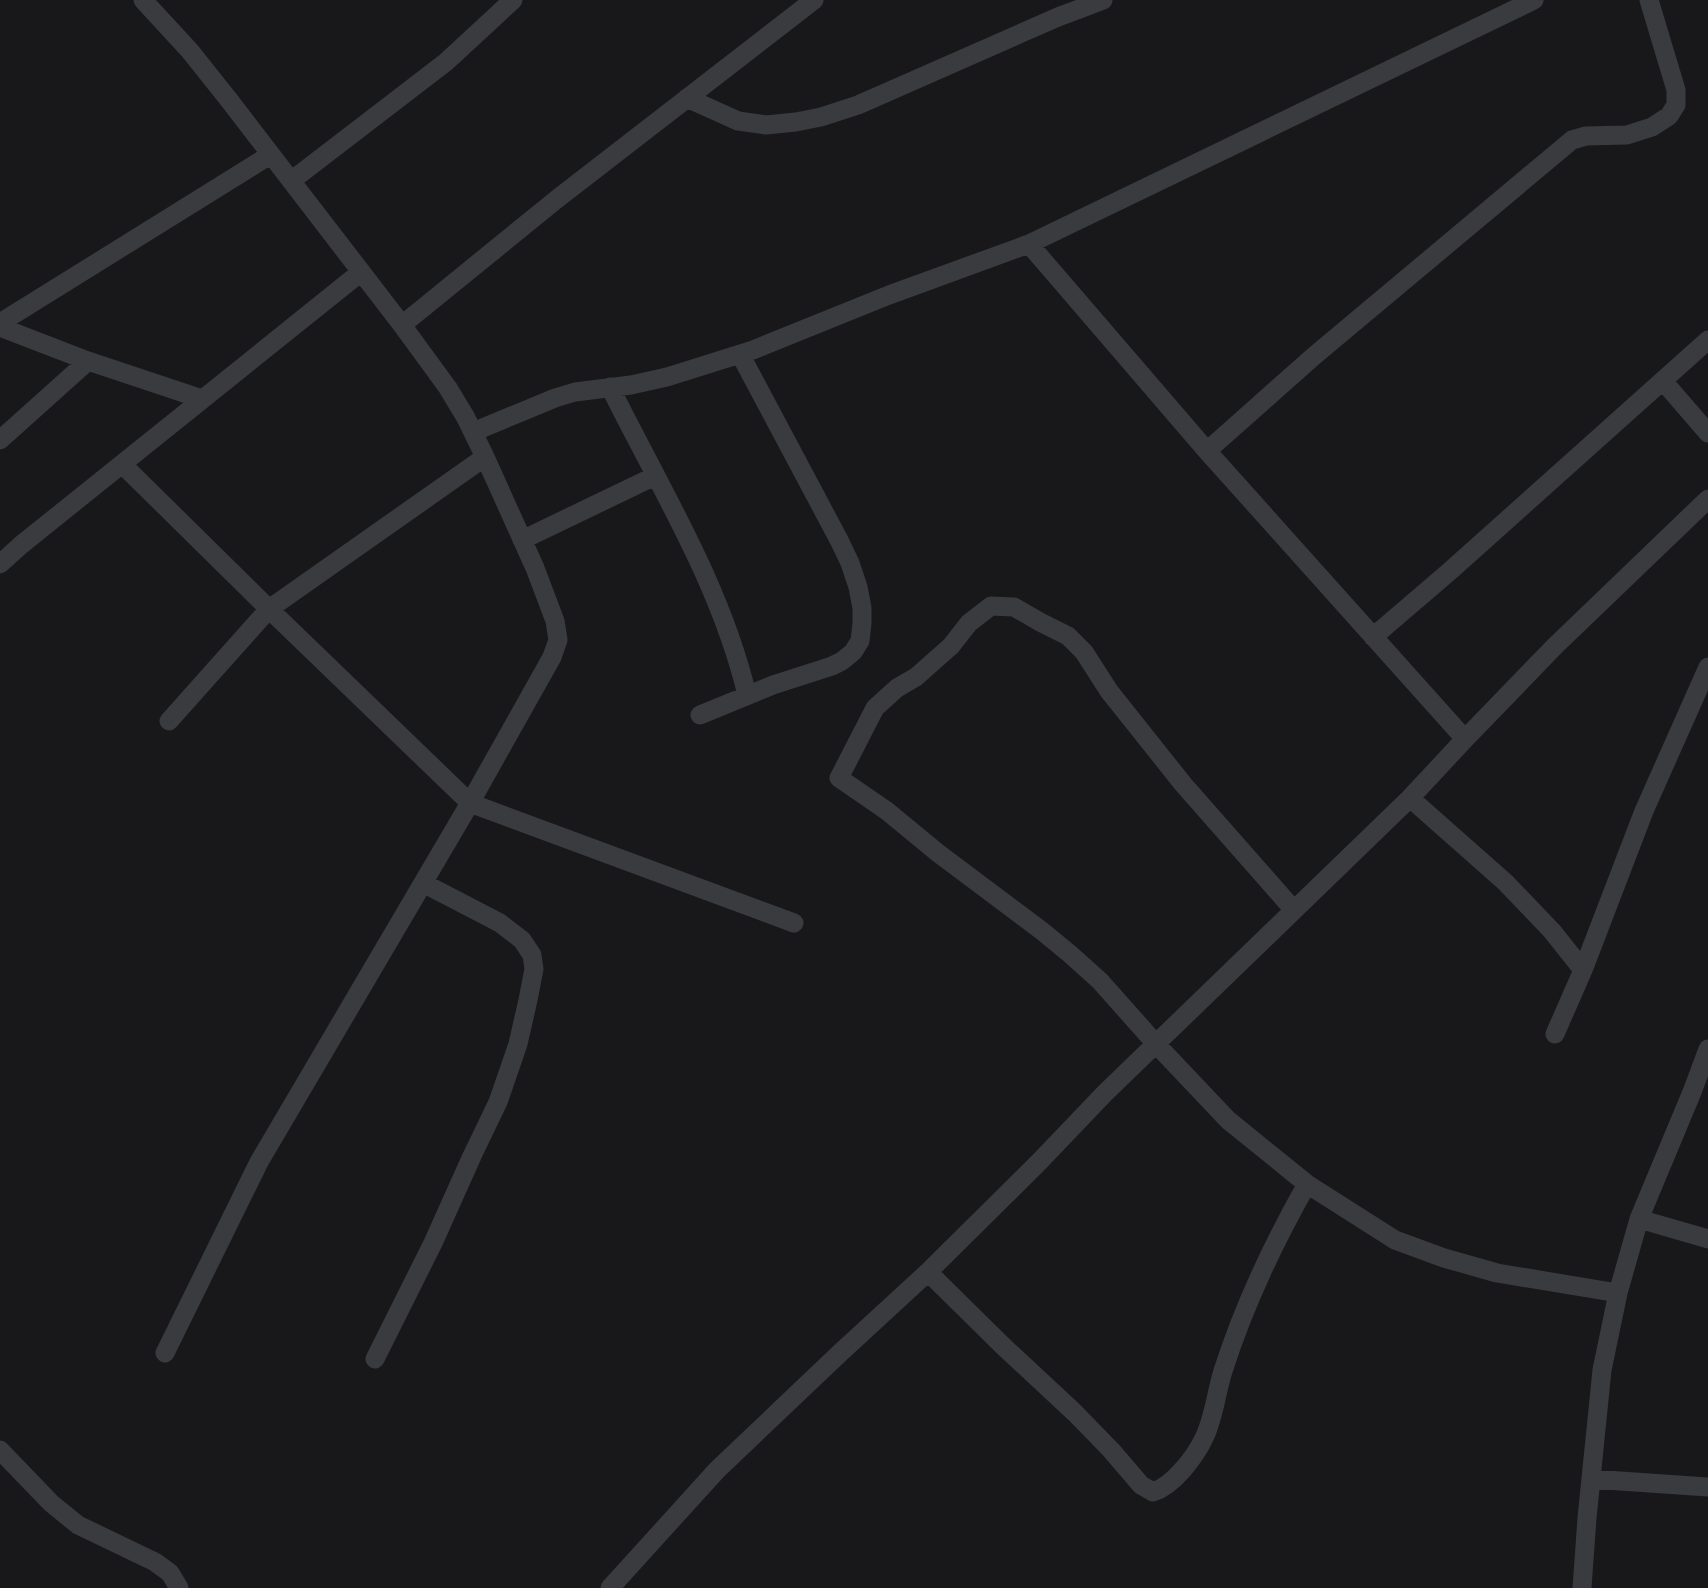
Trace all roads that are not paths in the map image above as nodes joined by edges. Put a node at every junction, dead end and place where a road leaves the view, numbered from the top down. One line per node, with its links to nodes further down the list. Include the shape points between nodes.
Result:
1 (143, 0): 8 (street, via 190,51)
2 (814, 0): 7 (street)
3 (1103, 0): 7 (street, via 821,117 766,125 737,121)
4 (1534, 0): 10 (street)
5 (1649, 0): 23 (street, via 1676,90 1676,105 1669,116 1627,135 1572,139)
6 (510, 1): 9 (street, via 446,62)
7 (687, 98): 13 (street)
8 (270, 155): 9 (street); 12 (street)
9 (291, 181): 11 (street)
10 (1029, 244): 15 (street); 23 (street)
11 (360, 272): 13 (street); 19 (street)
12 (0, 325): 16 (street)
13 (402, 325): 20 (street)
14 (1708, 341): 17 (street)
15 (740, 354): 18 (street, via 667,377); 33 (street, via 850,563 862,608 860,641 842,661)
16 (88, 361): 19 (street); 22 (street)
17 (1662, 381): 21 (street); 31 (street)
18 (610, 387): 20 (street, via 555,398); 26 (street)
19 (202, 399): 25 (street)
20 (473, 432): 24 (street)
21 (1708, 433)
22 (0, 440)
23 (1207, 451): 31 (street)
24 (485, 457): 28 (street); 30 (street)
25 (122, 464): 29 (street); 30 (street)
26 (655, 476): 28 (street); 33 (street, via 713,592)
27 (1708, 499): 36 (street)
28 (522, 540): 38 (street, via 555,621 558,640)
29 (0, 564)
30 (269, 609): 35 (street); 38 (street)
31 (1373, 637): 36 (street)
32 (1708, 667): 42 (street, via 1643,811)
33 (747, 695): 34 (street)
34 (700, 715)
35 (169, 721)
36 (1465, 739): 37 (street)
37 (1410, 798): 40 (street); 42 (street, via 1505,882)
38 (470, 803): 39 (street); 41 (street)
39 (423, 883): 51 (street, via 259,1162); 52 (street, via 500,923 522,940 532,955 534,969 518,1044 498,1102)
40 (1293, 909): 44 (street); 44 (street, via 1183,784 1084,653 1068,636 1014,607 991,606 876,708 839,778 1070,954)
41 (794, 923)
42 (1583, 970): 43 (street)
43 (1555, 1034)
44 (1156, 1044): 46 (street, via 1228,1120); 49 (street)
45 (1708, 1049): 47 (street)
46 (1307, 1184): 49 (street, via 1248,1300 1204,1438 1177,1475 1153,1492 1140,1485 1075,1413); 50 (street, via 1395,1240 1444,1258 1497,1273)
47 (1639, 1219): 48 (street); 50 (street)
48 (1708, 1239)
49 (928, 1272): 57 (street, via 717,1470)
50 (1618, 1293): 54 (street, via 1602,1370)
51 (165, 1353)
52 (375, 1359)
53 (0, 1450): 56 (street, via 78,1525 155,1562 170,1573)
54 (1591, 1479): 55 (street); 58 (street)
55 (1708, 1487)
56 (179, 1588)
57 (610, 1588)
58 (1582, 1588)

